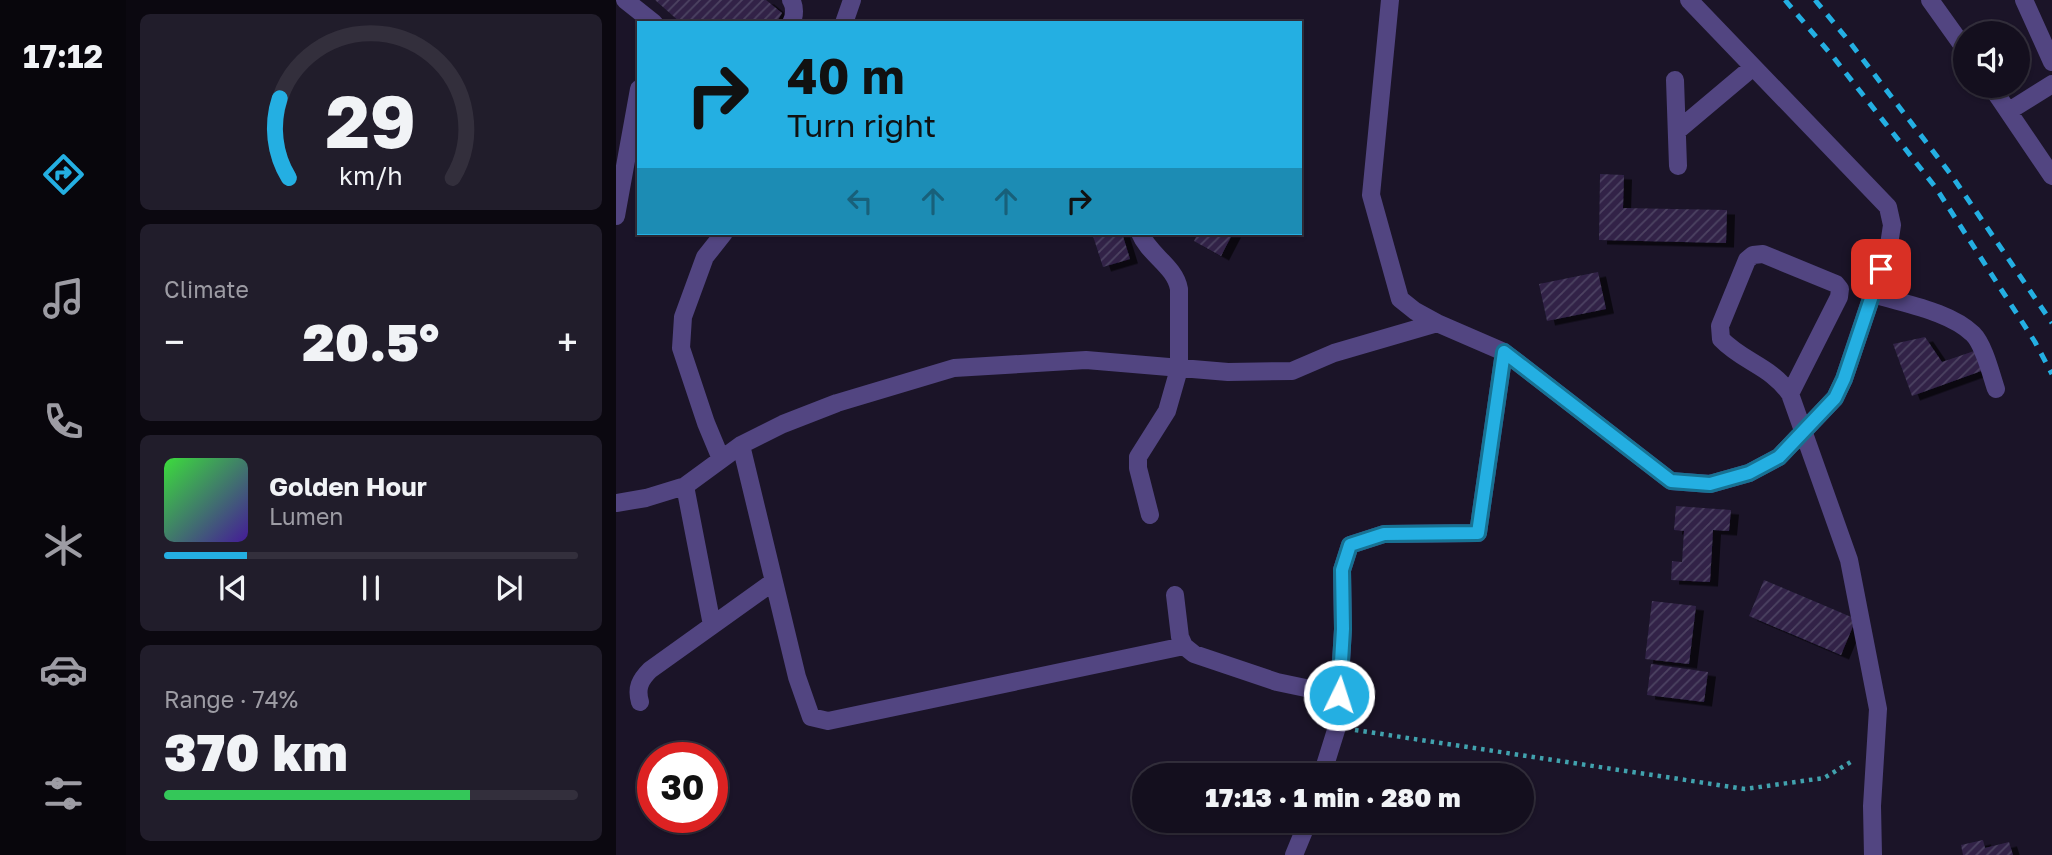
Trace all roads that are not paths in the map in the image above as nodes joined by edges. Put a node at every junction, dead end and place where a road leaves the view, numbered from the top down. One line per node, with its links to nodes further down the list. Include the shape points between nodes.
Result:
1 (625, 0): 8 (street)
2 (791, 0): 9 (street)
3 (852, 0): 10 (street)
4 (1390, 0): 26 (street, via 1371,195 1400,299)
5 (1689, 0): 13 (street)
6 (1930, 0): 11 (street)
7 (2024, 0): 12 (street)
8 (651, 21)
9 (792, 21)
10 (845, 21)
11 (1953, 32)
12 (2052, 62)
13 (1754, 67): 19 (street); 25 (street, via 1888,207 1892,225 1889,245)
14 (1675, 80): 19 (street)
15 (2052, 84): 18 (street)
16 (2000, 98): 18 (street)
17 (637, 100): 22 (street)
18 (2009, 111): 21 (street)
19 (1677, 131): 20 (street)
20 (1678, 166)
21 (2052, 176)
22 (616, 216)
23 (722, 235): 33 (street, via 705,257 683,317 681,348)
24 (1141, 235): 28 (street, via 1177,279)
25 (1873, 294): 29 (street, via 1950,318 1975,335); 31 (street, via 1835,398)
26 (1437, 323): 27 (street); 28 (street, via 1334,353 1292,371)
27 (1504, 352): 31 (street, via 1671,481 1710,484 1749,473 1779,457); 41 (street, via 1478,533 1384,534 1350,545 1342,570)
28 (1179, 369): 32 (street, via 1086,359 954,368 836,403); 36 (street, via 1167,411 1138,457)
29 (1996, 389)
30 (1790, 394): 30 (street, via 1782,382 1721,339 1720,326 1746,260 1753,255 1763,254 1840,289); 31 (street)
31 (1805, 431): 46 (street, via 1849,560 1878,709)
32 (741, 445): 33 (street); 37 (street)
33 (721, 459): 34 (street)
34 (685, 486): 35 (street); 39 (street)
35 (616, 503)
36 (1150, 515)
37 (773, 582): 39 (street); 40 (street, via 811,717 828,721)
38 (1175, 595): 40 (street)
39 (712, 625): 42 (street, via 644,676 639,685)
40 (1184, 646): 41 (street, via 1194,654 1276,682)
41 (1339, 695): 43 (street, via 1337,727)
42 (640, 702)
43 (1326, 763)
44 (1303, 833): 45 (street)
45 (1294, 855)
46 (1873, 855)

